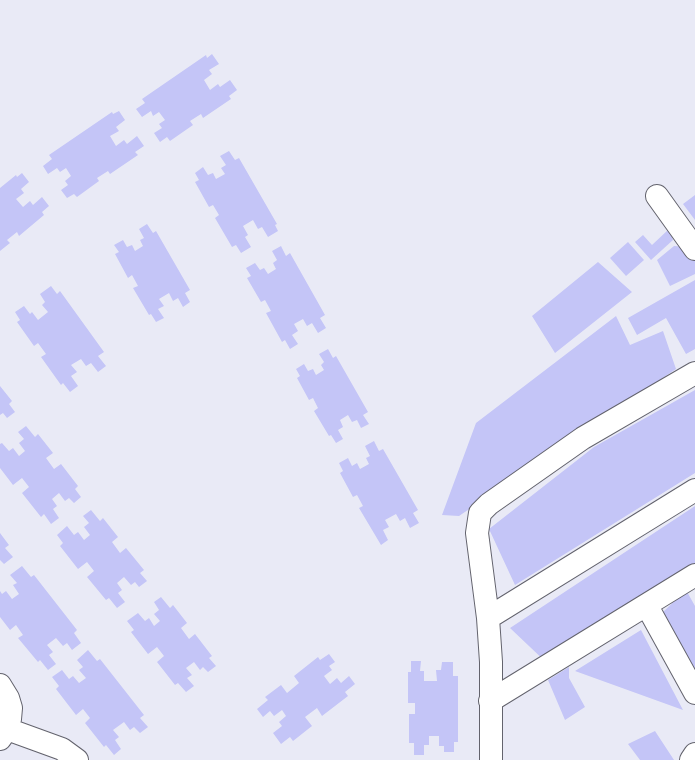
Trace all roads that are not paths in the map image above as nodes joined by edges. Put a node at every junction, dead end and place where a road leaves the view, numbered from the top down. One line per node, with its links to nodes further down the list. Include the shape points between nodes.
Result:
1 (658, 196): 2 (street)
2 (695, 249)
3 (695, 372): 7 (street, via 583,438 488,504 480,513 477,533)
4 (695, 490): 7 (street)
5 (695, 575): 6 (street)
6 (647, 606): 9 (street); 10 (street)
7 (488, 618): 10 (street)
8 (0, 685): 11 (street, via 8,698 10,708 10,719)
9 (695, 693)
10 (490, 701): 14 (street)
11 (3, 734): 13 (street, via 62,749)
12 (695, 754): 15 (street)
13 (78, 760)
14 (491, 760)
15 (691, 760)

